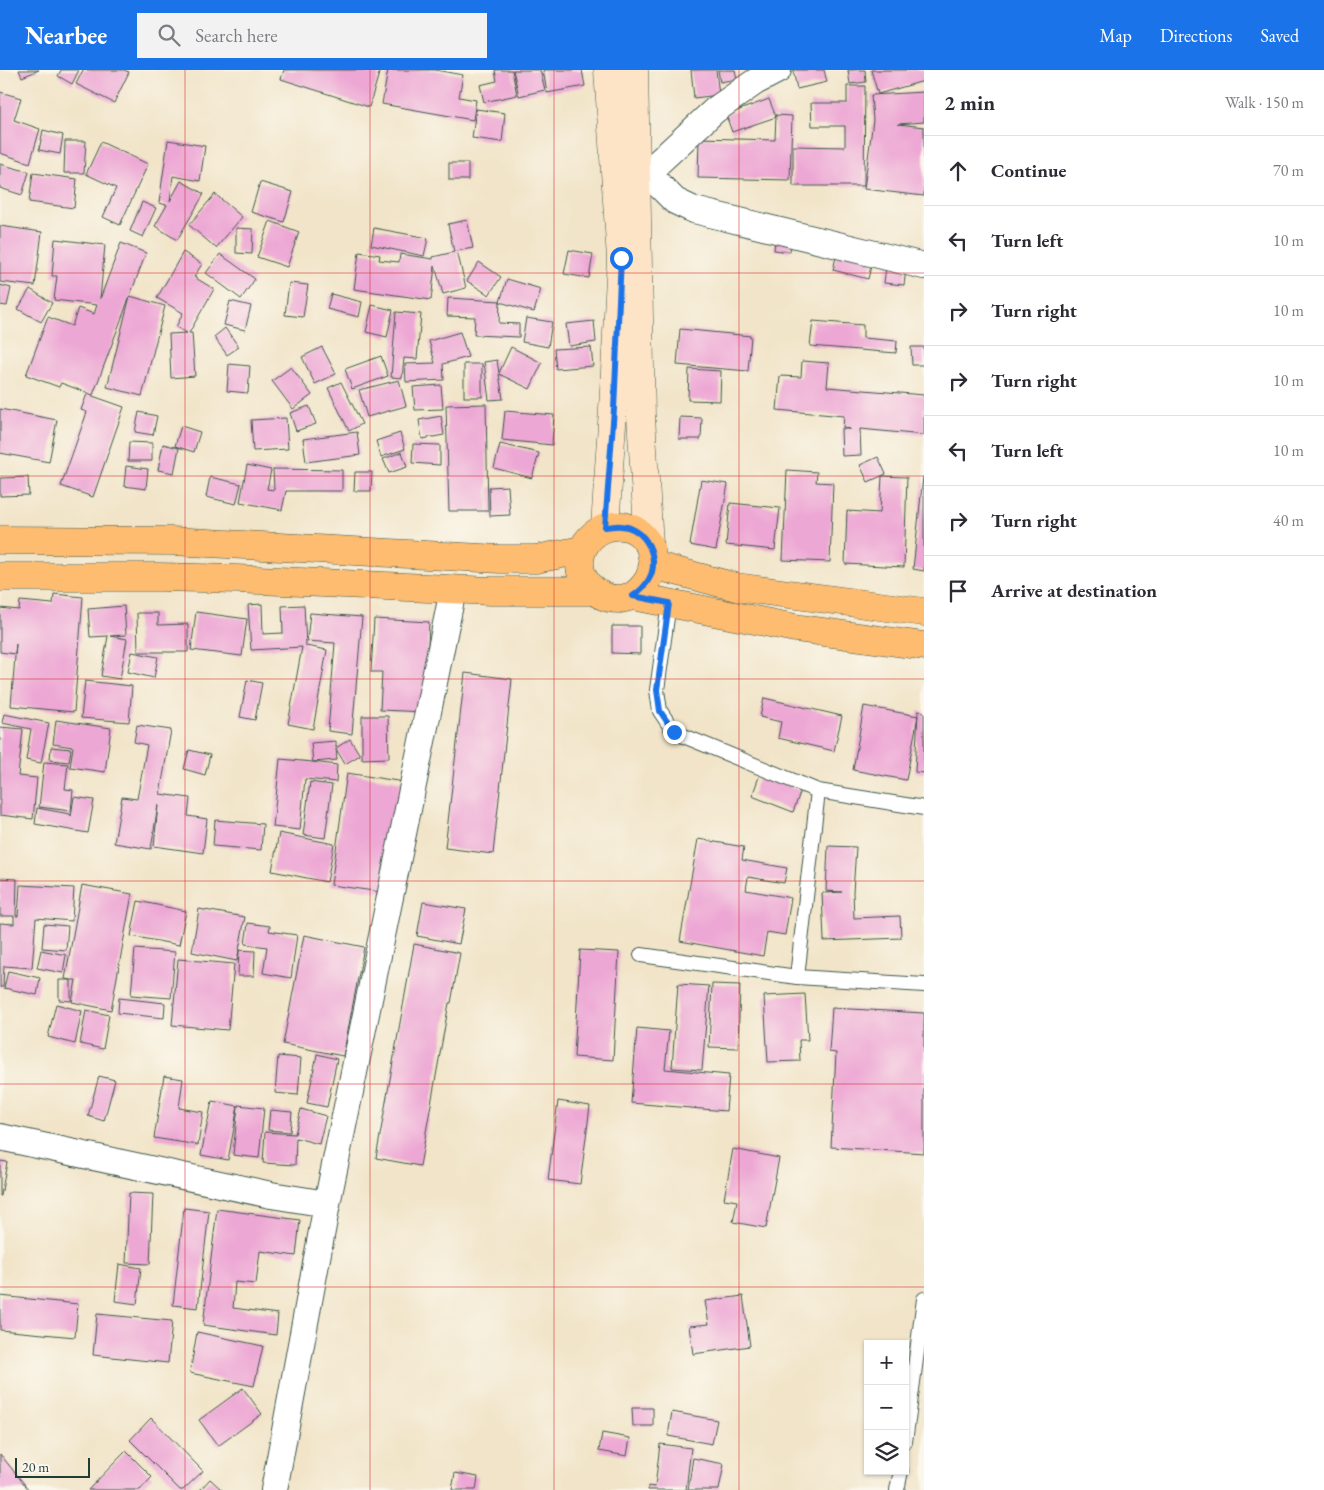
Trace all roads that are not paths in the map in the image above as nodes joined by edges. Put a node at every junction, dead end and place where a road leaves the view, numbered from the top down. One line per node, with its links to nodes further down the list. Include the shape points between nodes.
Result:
1 (608, 70): 6 (main road, via 621,258)
2 (634, 70): 4 (main road)
3 (778, 70): 4 (street, via 714,110)
4 (642, 178): 5 (street, via 675,202 694,210); 9 (main road, via 641,417)
5 (924, 266)
6 (605, 527): 8 (main road, via 591,536); 9 (main road, via 622,526 638,532)
7 (0, 540): 8 (main road, via 172,541 500,560 536,559)
8 (582, 550): 12 (main road, via 580,564 584,579)
9 (651, 555): 13 (main road, via 650,578); 15 (main road, via 736,587)
10 (0, 577): 11 (main road, via 237,579)
11 (453, 590): 12 (main road); 23 (street)
12 (594, 590): 13 (main road, via 606,598)
13 (633, 596): 14 (main road)
14 (669, 603): 16 (main road, via 795,628); 17 (lane, via 657,690 660,711 674,732)
15 (924, 612)
16 (924, 646)
17 (818, 791): 18 (lane); 20 (lane)
18 (924, 808)
19 (641, 956): 20 (lane)
20 (797, 977): 21 (lane)
21 (924, 985)
22 (0, 1137): 23 (street)
23 (327, 1204): 27 (street)
24 (924, 1299): 25 (lane)
25 (907, 1430)
26 (900, 1475): 28 (lane)
27 (274, 1490)
28 (897, 1490)

